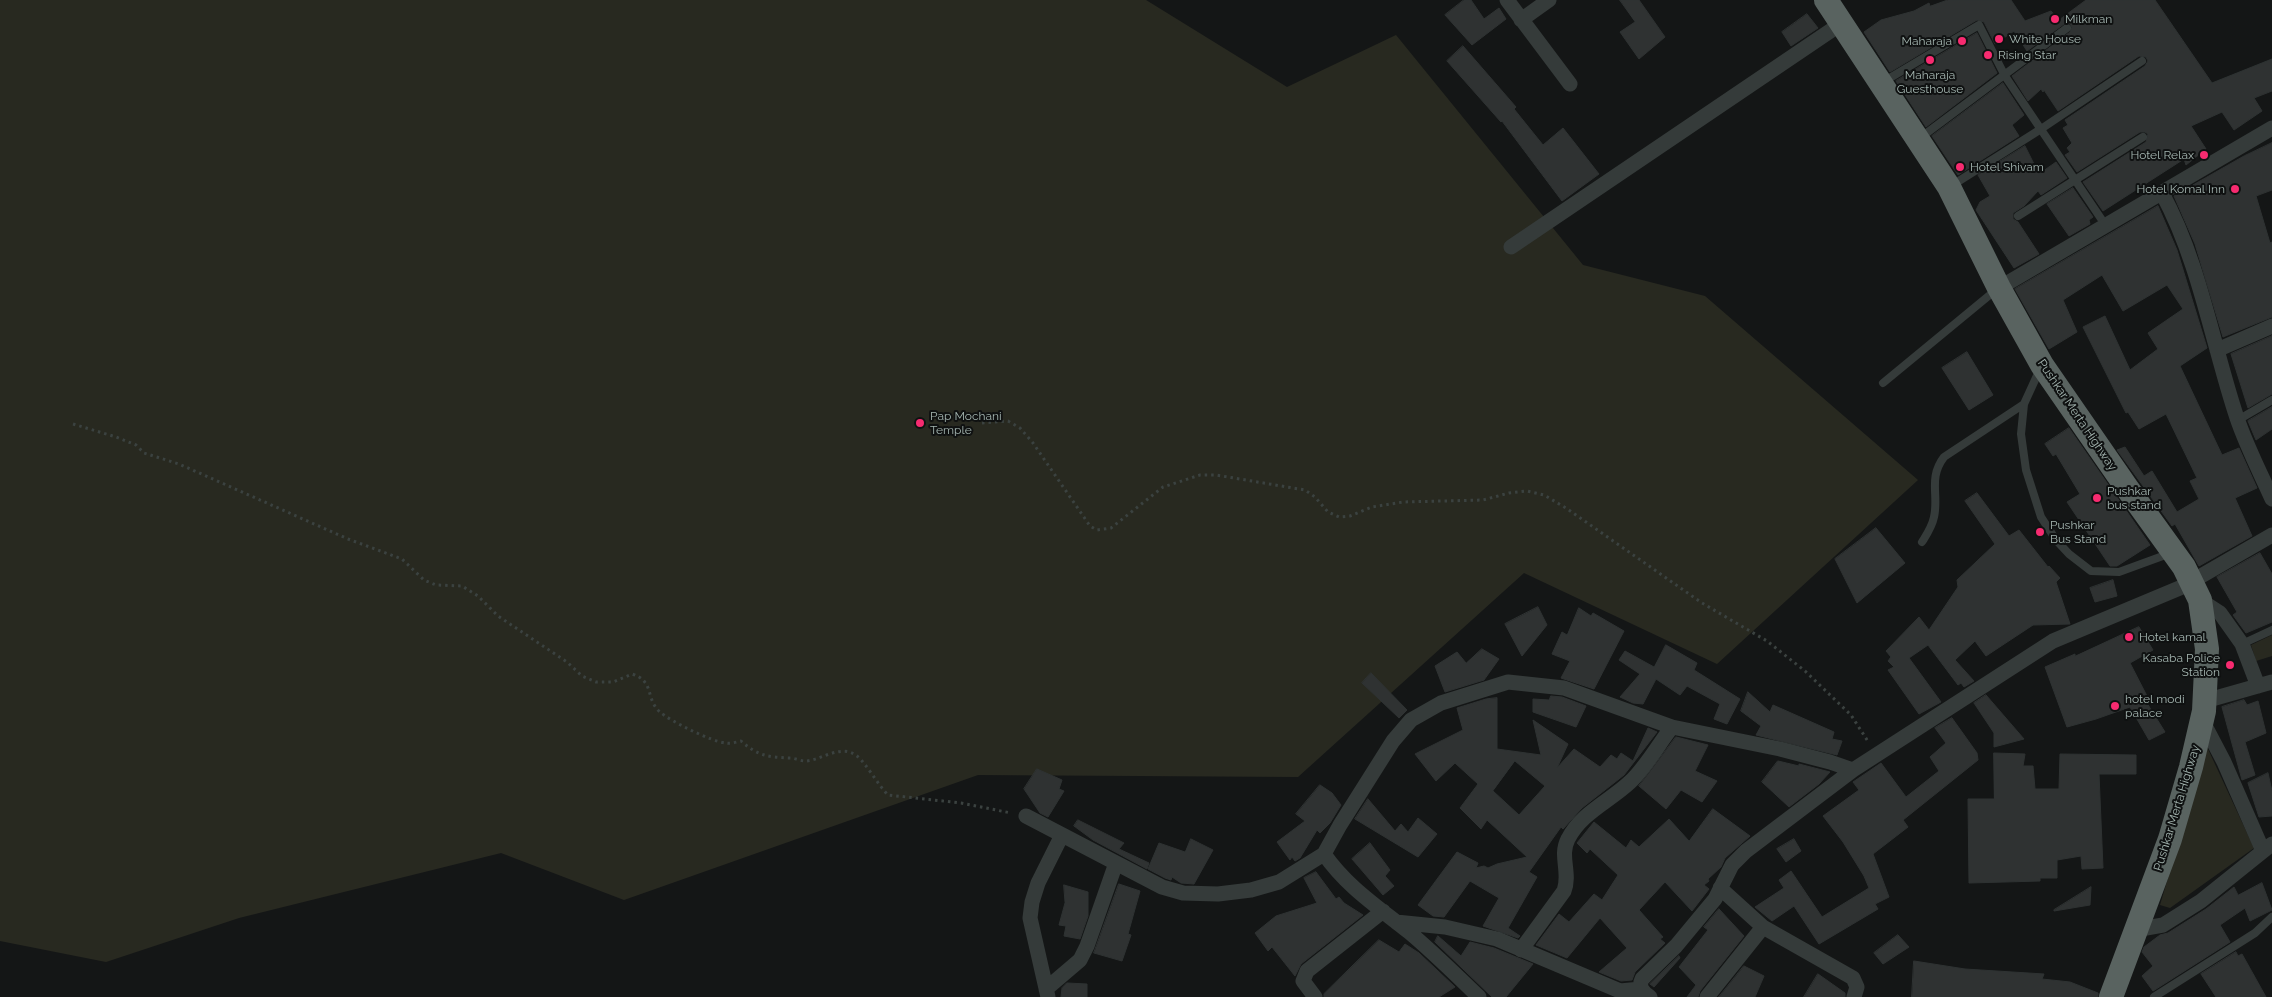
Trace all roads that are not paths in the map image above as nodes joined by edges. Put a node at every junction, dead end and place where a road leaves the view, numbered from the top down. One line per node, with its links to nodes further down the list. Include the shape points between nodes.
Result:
1 (1507, 0): 4 (street)
2 (1549, 0): 4 (street)
3 (1826, 0): 5 (highway, Pushkar Merta Highway)
4 (1521, 20): 10 (street)
5 (1842, 23): 9 (highway, Pushkar Merta Highway); 20 (street)
6 (2067, 28): 8 (lane)
7 (2142, 61): 12 (lane)
8 (2005, 76): 9 (lane, via 1979,25); 12 (lane); 14 (lane)
9 (1881, 83): 14 (highway, Pushkar Merta Highway)
10 (1570, 84)
11 (2272, 128): 17 (street)
12 (2041, 129): 15 (lane); 16 (lane)
13 (2143, 137): 15 (lane)
14 (1918, 139): 16 (highway, Pushkar Merta Highway)
15 (2076, 181): 18 (lane); 19 (lane)
16 (1949, 187): 21 (highway, Pushkar Merta Highway)
17 (2162, 193): 19 (street); 23 (street, via 2177,221 2198,277)
18 (2018, 216)
19 (2106, 226): 21 (street)
20 (1511, 247)
21 (1999, 288): 24 (highway, Pushkar Merta Highway); 25 (lane)
22 (2272, 326): 23 (street)
23 (2217, 350): 28 (street)
24 (2042, 365): 27 (lane); 32 (highway, Pushkar Merta Highway)
25 (1883, 383)
26 (2272, 400): 28 (lane)
27 (2024, 404): 31 (lane, via 1944,457 1937,467 1934,516); 32 (lane, via 2021,434 2026,470 2041,517 2069,554 2091,571 2119,572)
28 (2238, 420): 29 (street)
29 (2272, 499)
30 (2272, 535): 33 (street)
31 (1922, 542)
32 (2172, 552): 33 (highway, Pushkar Merta Highway)
33 (2196, 591): 35 (street, via 2220,612); 37 (highway, Pushkar Merta Highway, via 2207,649); 39 (street, via 2053,641)
34 (2272, 630): 35 (lane)
35 (2242, 644): 36 (street)
36 (2265, 684): 37 (street)
37 (2204, 710): 42 (street, via 2224,762); 50 (highway, Pushkar Merta Highway, via 2170,839)
38 (1672, 727): 39 (street, via 1780,749); 43 (street, via 1564,688 1536,683 1508,682 1441,703 1411,720 1393,741); 51 (street, via 1630,781 1580,822 1569,837 1564,851 1567,883 1564,891)
39 (1853, 770): 45 (street, via 1746,851 1732,865)
40 (1026, 816): 41 (street)
41 (1062, 835): 44 (street); 52 (street, via 1038,883 1030,918)
42 (2268, 848): 50 (street, via 2201,902 2163,925)
43 (1324, 854): 44 (street, via 1279,882 1218,894 1183,893 1162,887); 46 (street, via 1350,886)
44 (1116, 863): 52 (street, via 1080,960)
45 (1720, 888): 49 (street); 53 (street, via 1676,946 1642,978 1640,984)
46 (1383, 911): 48 (street); 54 (street, via 1307,971 1303,981)
47 (2272, 916): 59 (lane, via 2255,933)
48 (1396, 922): 51 (street, via 1445,927 1497,939); 55 (street)
49 (1763, 927): 56 (street); 57 (street, via 1853,978 1857,987)
50 (2135, 930): 58 (highway, Pushkar Merta Highway)
51 (1521, 950): 53 (street, via 1620,991)
52 (1047, 993)
53 (1646, 993)
54 (1315, 997)
55 (1479, 997)
56 (1707, 997)
57 (1854, 997)
58 (2111, 997)
59 (2154, 997)

